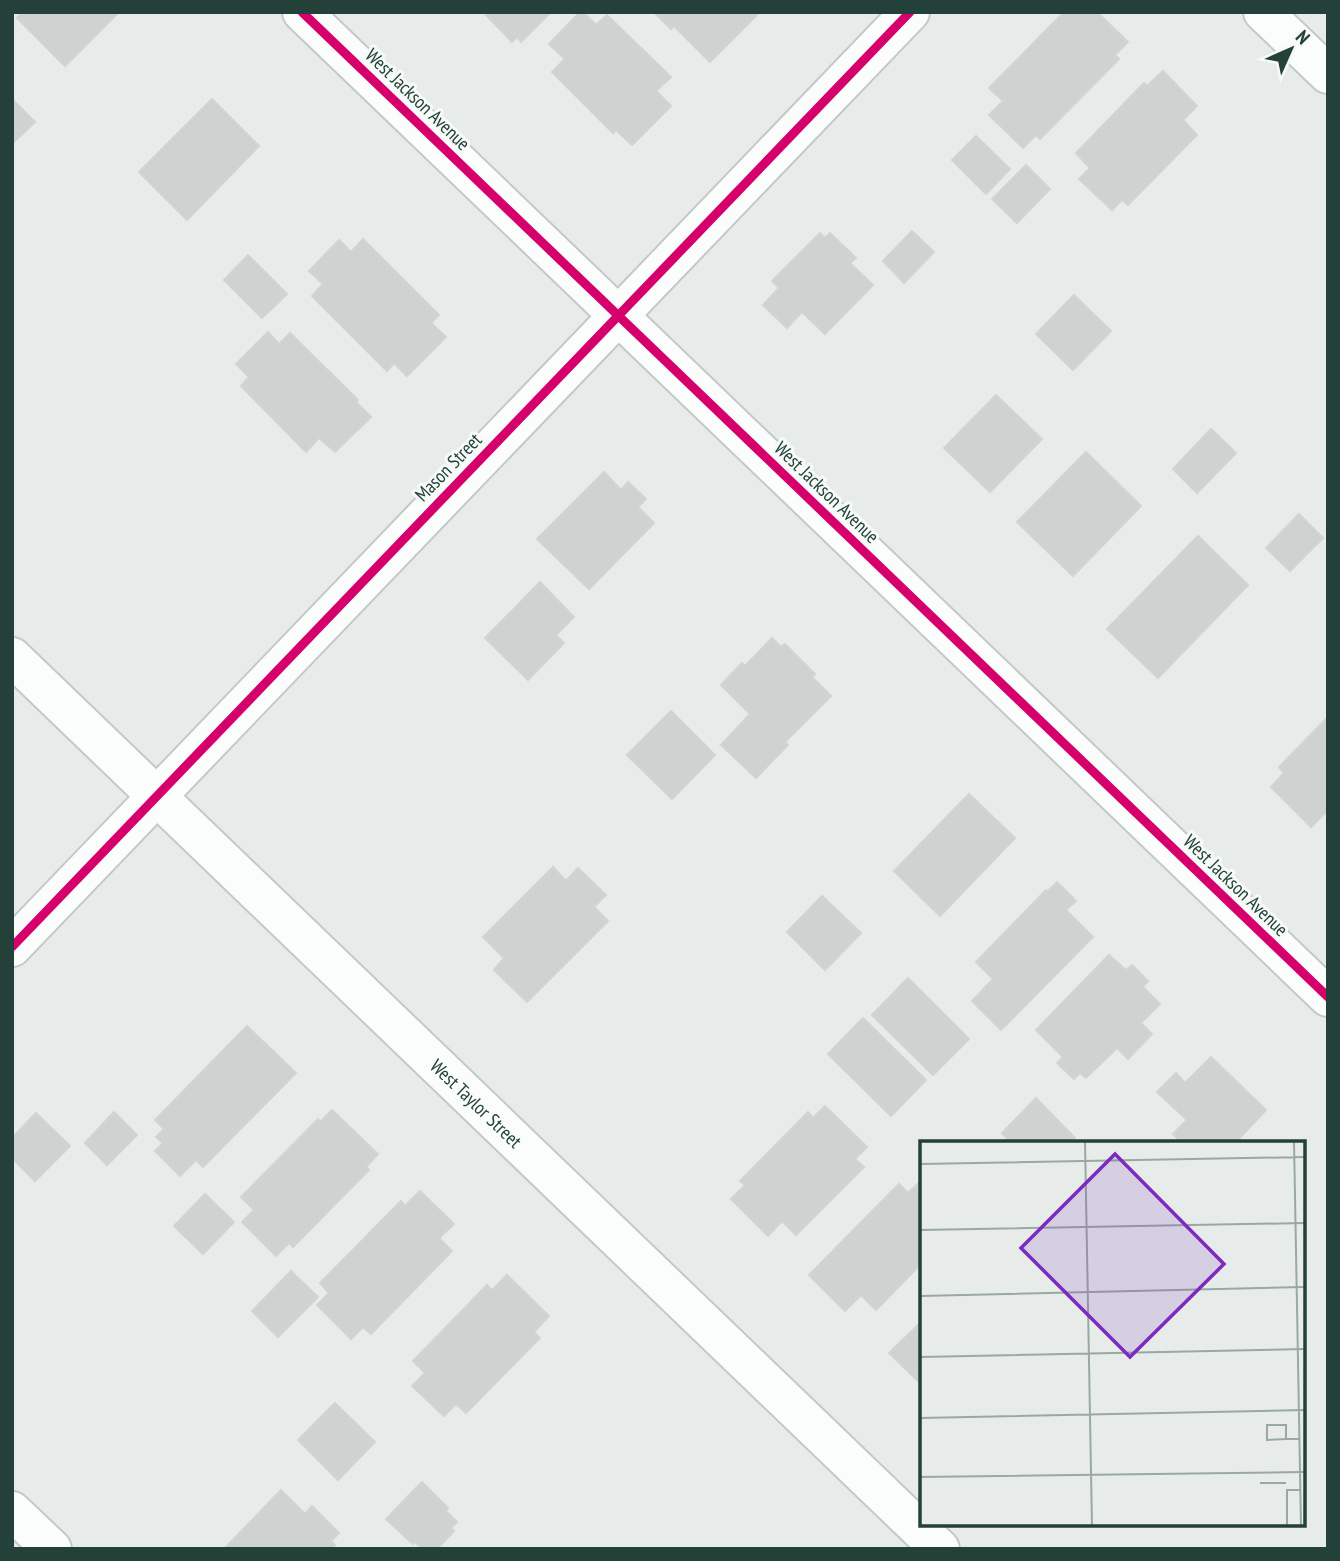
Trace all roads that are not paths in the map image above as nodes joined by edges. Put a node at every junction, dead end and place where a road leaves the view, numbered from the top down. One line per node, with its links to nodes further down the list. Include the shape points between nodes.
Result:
1 (302, 12): 5 (street, West Jackson Avenue)
2 (910, 12): 5 (street, Mason Street)
3 (1263, 12): 4 (street)
4 (1328, 74)
5 (618, 315): 7 (street, Mason Street); 9 (street, West Jackson Avenue)
6 (12, 657): 7 (street, West Taylor Street)
7 (156, 796): 8 (street, Mason Street); 12 (street, West Taylor Street)
8 (12, 947)
9 (1328, 997)
10 (12, 1511): 11 (street)
11 (52, 1549)
12 (940, 1549)

